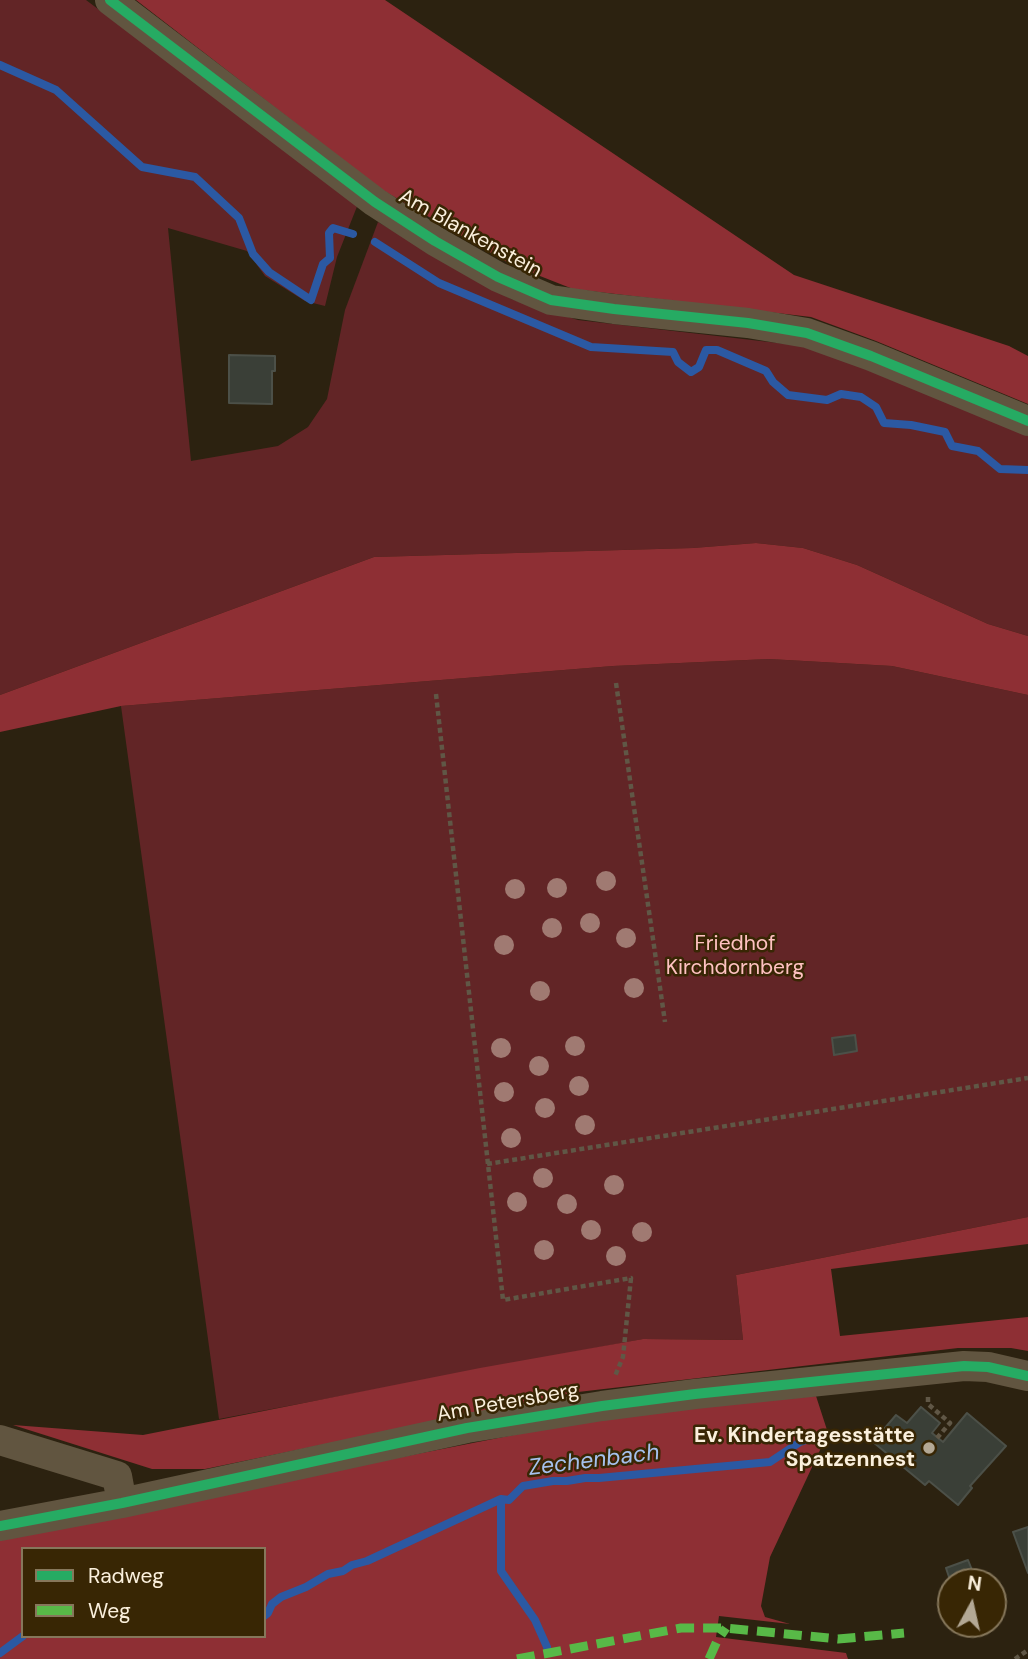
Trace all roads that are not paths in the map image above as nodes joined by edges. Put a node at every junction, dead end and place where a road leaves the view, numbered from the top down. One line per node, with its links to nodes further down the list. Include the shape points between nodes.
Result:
1 (110, 0): 2 (street, Am Blankenstein, via 375,202 498,277 551,300 807,333)
2 (1028, 421)
3 (1028, 1376): 5 (street, Am Petersberg, via 964,1366 601,1406 467,1428)
4 (0, 1440): 5 (street, via 117,1476)
5 (122, 1503): 6 (street, Am Petersberg)
6 (0, 1526)

